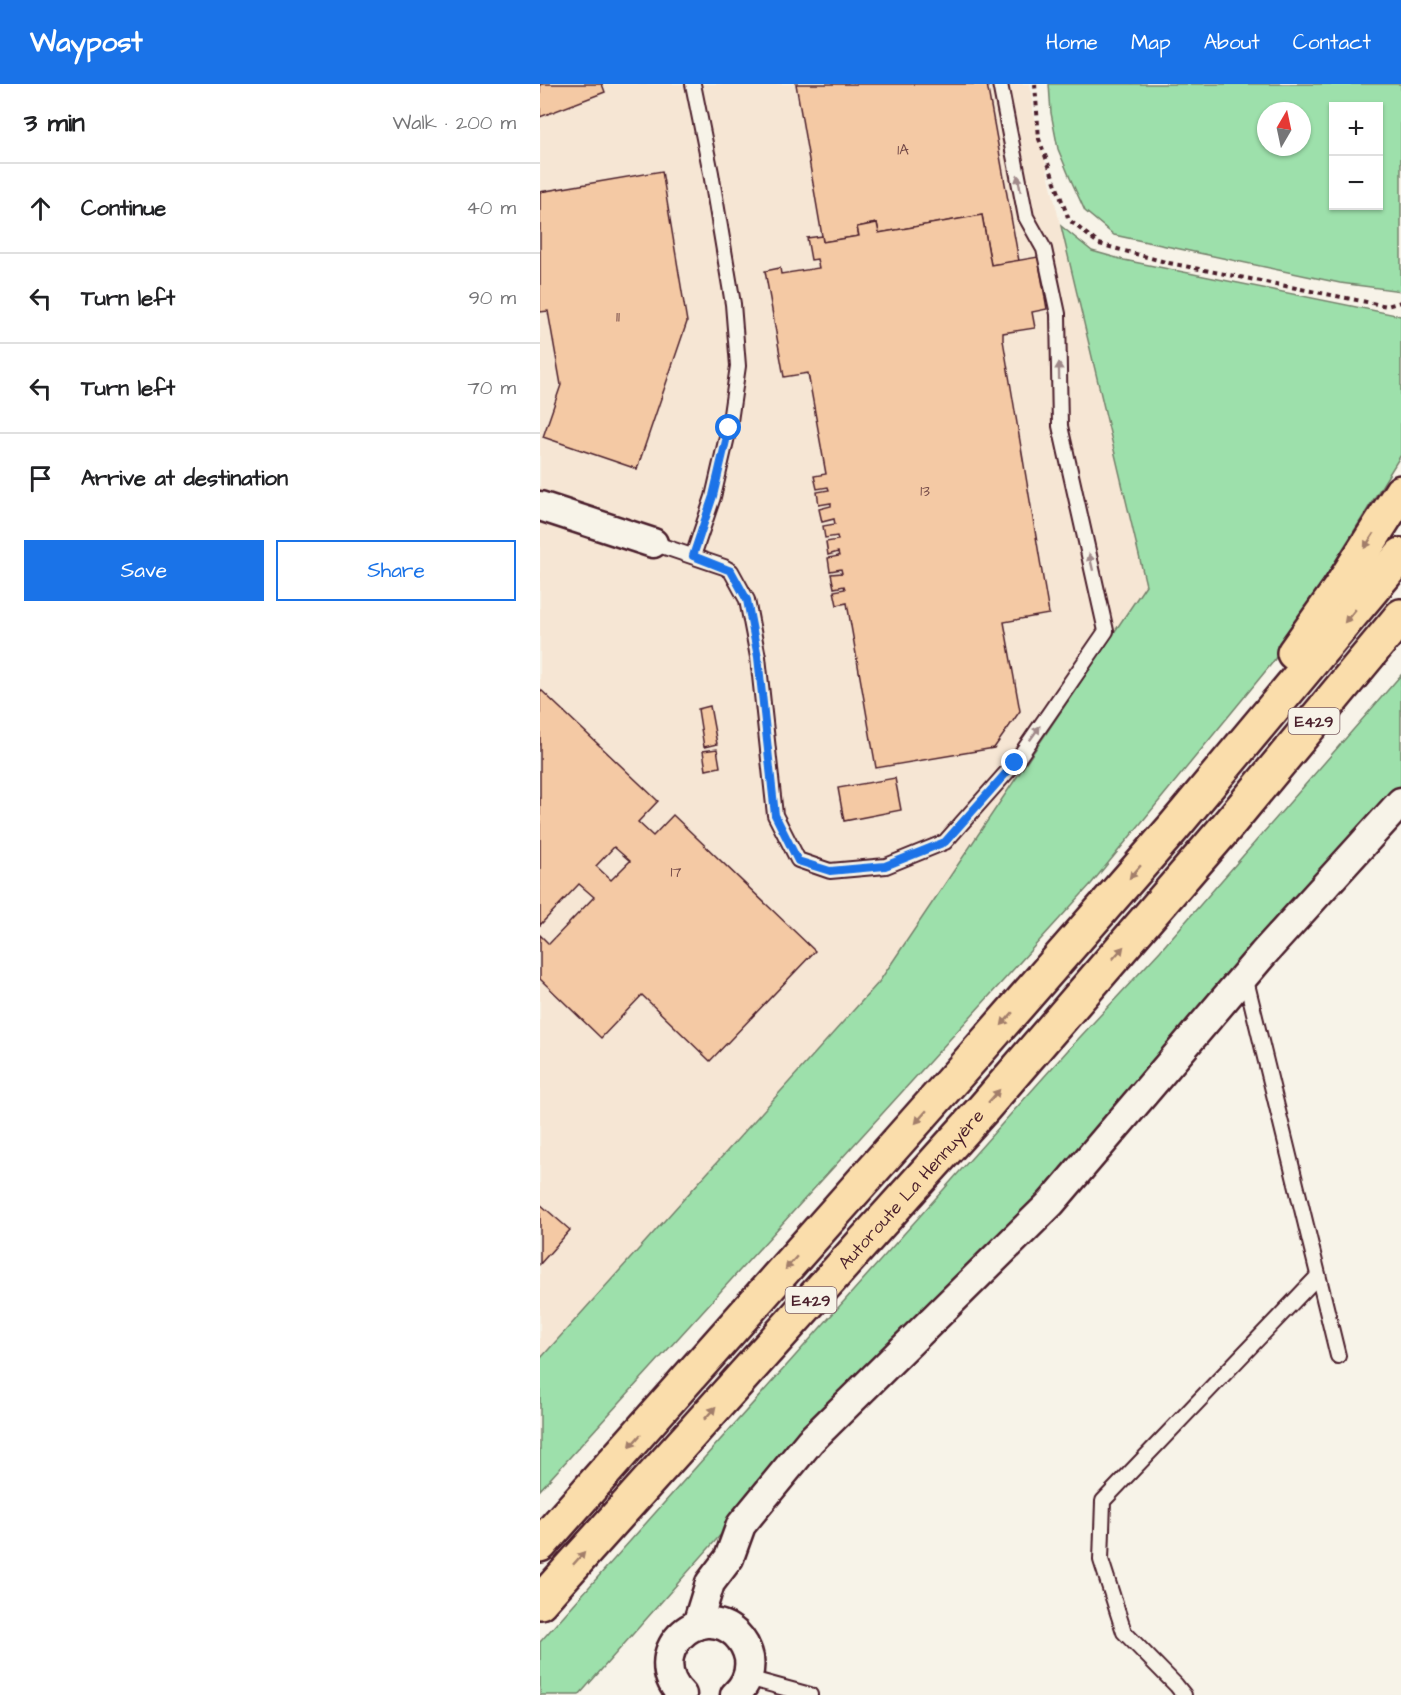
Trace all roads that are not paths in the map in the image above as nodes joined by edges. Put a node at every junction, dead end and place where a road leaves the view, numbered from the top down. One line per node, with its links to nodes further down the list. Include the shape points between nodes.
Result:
1 (693, 84): 7 (lane, via 733,304 738,366 713,496)
2 (1000, 84): 7 (lane, one-way to 2, via 731,571 747,600 758,657 775,815 798,861 830,871 885,866 945,842 1015,763 1106,631 1060,426 1058,314 1044,249 1026,217)
3 (1401, 492): 12 (highway, one-way to 12, via 1305,640 1209,759)
4 (540, 506): 5 (street)
5 (653, 543): 7 (lane)
6 (1401, 555): 12 (highway, E429, one-way to 12)
7 (693, 556)
8 (1401, 616): 11 (highway, E429)
9 (1401, 648): 11 (highway)
10 (1401, 802): 13 (street)
11 (1227, 826): 17 (highway, Autoroute La Hennuyère / E429, one-way to 11, via 983,1109)
12 (1173, 828): 16 (highway, E429, one-way to 16)
13 (1245, 976): 14 (lane); 18 (street, via 1051,1203 810,1440 741,1524 729,1558 710,1582)
14 (1318, 1276): 15 (lane); 22 (lane, via 1103,1501 1101,1560 1124,1632)
15 (1338, 1356)
16 (540, 1545)
17 (540, 1602)
18 (697, 1625): 19 (street, via 722,1626 742,1641 750,1665); 20 (street, via 678,1637 668,1656)
19 (741, 1686): 21 (lane)
20 (673, 1693)
21 (810, 1695)
22 (1184, 1695)

